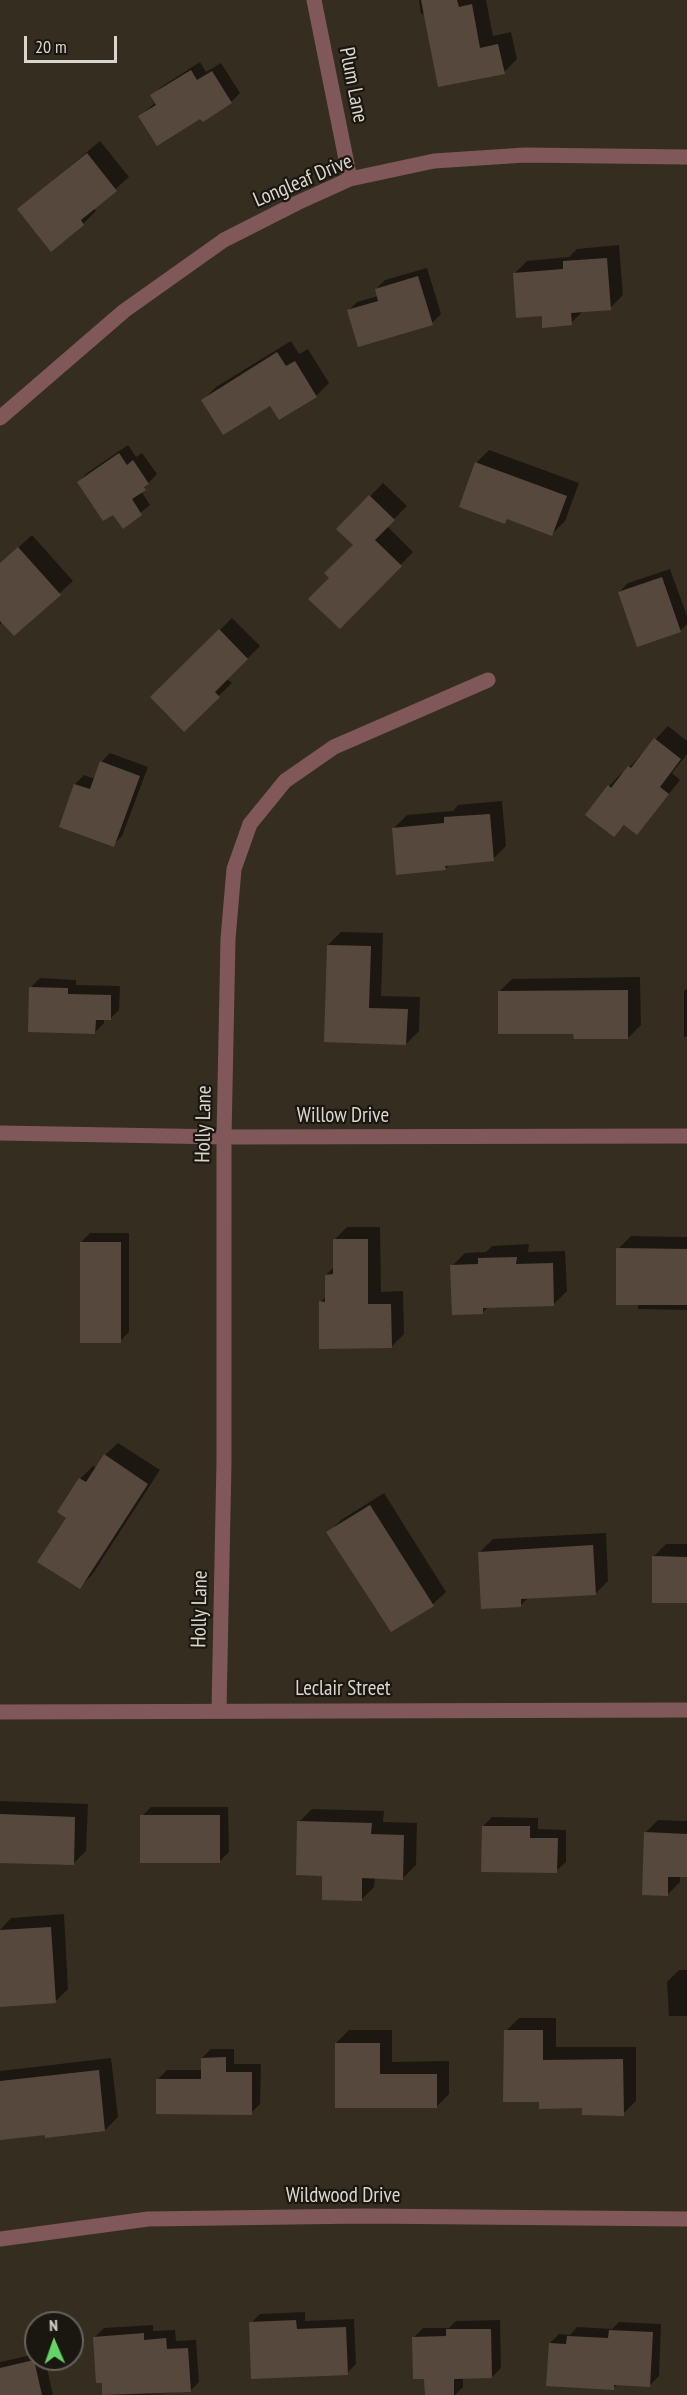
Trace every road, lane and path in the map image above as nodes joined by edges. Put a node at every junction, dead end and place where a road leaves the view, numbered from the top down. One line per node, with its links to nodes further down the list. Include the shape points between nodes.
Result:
1 (314, 0): 3 (street, Plum Lane)
2 (687, 157): 3 (street, Longleaf Drive, via 434,161)
3 (350, 179): 4 (street, Longleaf Drive, via 224,240 124,312)
4 (0, 418)
5 (488, 680): 8 (street, Holly Lane, via 334,747 285,781 250,824 234,869 228,939)
6 (0, 1133): 8 (street, Willow Drive)
7 (687, 1136): 8 (street, Willow Drive)
8 (224, 1137): 9 (street, Holly Lane)
9 (219, 1710): 10 (street, Leclair Street); 11 (street, Leclair Street)
10 (687, 1710)
11 (0, 1712)
12 (687, 2219): 13 (street, Wildwood Drive, via 148,2219)
13 (0, 2240)

